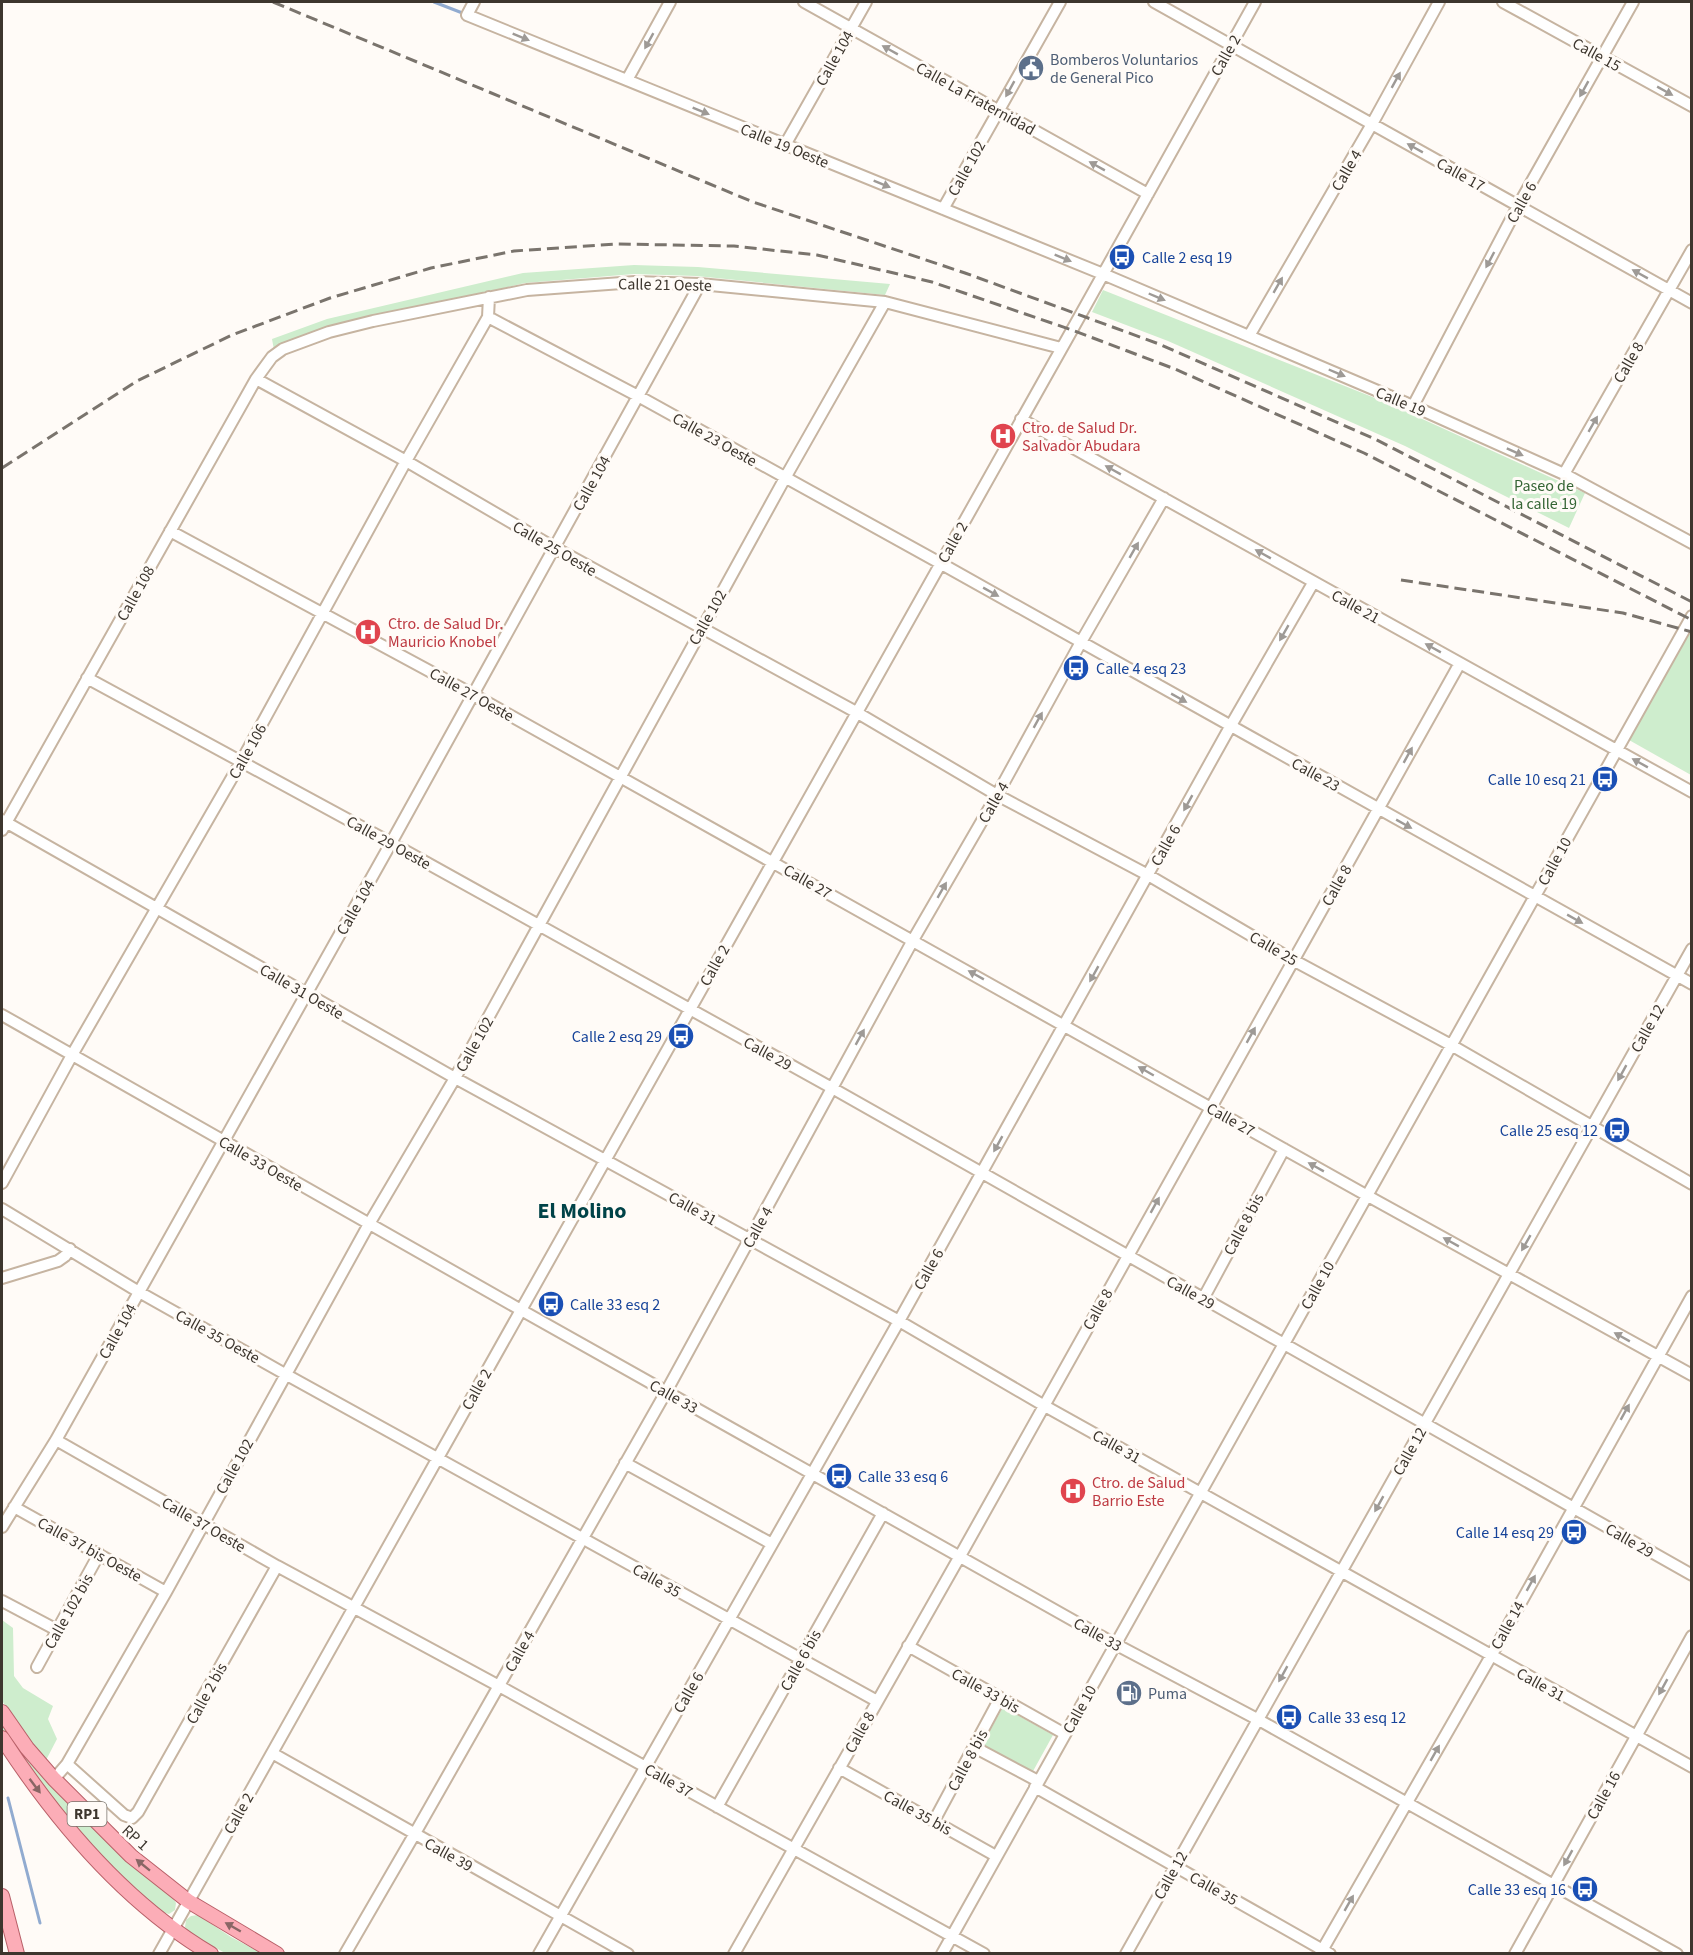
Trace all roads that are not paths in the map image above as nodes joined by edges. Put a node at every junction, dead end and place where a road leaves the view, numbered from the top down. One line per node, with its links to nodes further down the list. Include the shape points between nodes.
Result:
1 (474, 2): 14 (street, Calle 19 Oeste, one-way to 14, via 467,15)
2 (670, 2): 14 (street, one-way to 14)
3 (804, 2): 11 (street, Calle La Fraternidad)
4 (866, 2): 11 (street, Calle 104)
5 (1060, 2): 16 (street, Calle 102, one-way to 16)
6 (1154, 2): 12 (street, Calle 17)
7 (1255, 2): 12 (street, Calle 2)
8 (1440, 2): 17 (street, Calle 4, one-way to 8)
9 (1503, 2): 13 (street, Calle 15)
10 (1633, 2): 13 (street, Calle 6)
11 (851, 28): 16 (street, Calle La Fraternidad, one-way to 11); 18 (street, Calle 104)
12 (1231, 45): 17 (street, Calle 17); 19 (street, Calle 2)
13 (1602, 57): 15 (street, Calle 15, one-way to 15); 20 (street, Calle 6, one-way to 20)
14 (627, 80): 18 (street, Calle 19 Oeste, one-way to 18)
15 (1692, 106)
16 (998, 111): 19 (street, Calle La Fraternidad, one-way to 16); 21 (street, Calle 102)
17 (1372, 124): 20 (street, Calle 17, one-way to 17); 30 (street, Calle 4, one-way to 17)
18 (785, 145): 21 (street, Calle 19 Oeste, one-way to 21)
19 (1148, 194): 23 (street, Calle 2)
20 (1518, 206): 25 (street, Calle 17, one-way to 20); 35 (street, Calle 6, one-way to 35)
21 (943, 208): 23 (street, Calle 19 Oeste, one-way to 23)
22 (1692, 250): 25 (street, Calle 8)
23 (1103, 274): 30 (street, Calle 19, one-way to 30); 31 (street, Calle 2)
24 (700, 284): 26 (street, Calle 21 Oeste, via 594,284); 27 (street, Calle 21 Oeste); 34 (street, Calle 104)
25 (1669, 290): 28 (street, Calle 17); 38 (street, Calle 8, one-way to 25)
26 (489, 297): 29 (street); 32 (street, Calle 21 Oeste, via 329,332)
27 (885, 302): 31 (street, Calle 21 Oeste); 39 (street, Calle 102)
28 (1692, 303)
29 (489, 317): 34 (street, Calle 23 Oeste); 37 (street, Calle 106)
30 (1249, 336): 35 (street, Calle 19, one-way to 35)
31 (1061, 348): 36 (street, Calle 2)
32 (272, 357): 33 (street, Calle 108)
33 (256, 379): 37 (street, Calle 25 Oeste); 41 (street, Calle 108)
34 (638, 396): 39 (street, Calle 23 Oeste); 43 (street, Calle 104)
35 (1413, 406): 38 (street, Calle 19, one-way to 38)
36 (1021, 419): 40 (street, Calle 21, one-way to 36); 44 (street, Calle 2)
37 (406, 461): 43 (street, Calle 25 Oeste); 46 (street, Calle 106)
38 (1564, 474): 42 (street, Calle 19)
39 (785, 477): 44 (street, Calle 23 Oeste); 48 (street, Calle 102)
40 (1164, 498): 45 (street, Calle 21, one-way to 40); 49 (street, Calle 4, one-way to 40)
41 (170, 531): 46 (street, Calle 27 Oeste); 51 (street, Calle 108)
42 (1692, 543)
43 (555, 548): 48 (street, Calle 25 Oeste); 52 (street, Calle 104)
44 (940, 563): 49 (street, Calle 23, one-way to 49); 53 (street, Calle 2)
45 (1313, 583): 50 (street, Calle 21, one-way to 45); 54 (street, Calle 6, one-way to 54)
46 (322, 613): 52 (street, Calle 27 Oeste); 56 (street, Calle 106)
47 (1692, 616): 55 (street, Calle 10)
48 (701, 629): 53 (street, Calle 25 Oeste); 57 (street, Calle 102)
49 (1081, 642): 54 (street, Calle 23, one-way to 54); 59 (street, Calle 4, one-way to 49)
50 (1460, 663): 55 (street, Calle 21); 60 (street, Calle 8, one-way to 50)
51 (87, 678): 56 (street, Calle 29 Oeste); 61 (street, Calle 108)
52 (472, 694): 57 (street, Calle 27 Oeste); 62 (street, Calle 104)
53 (856, 712): 59 (street, Calle 25); 63 (street, Calle 2)
54 (1230, 727): 60 (street, Calle 23); 64 (street, Calle 6, one-way to 64)
55 (1616, 750): 58 (street, Calle 21, one-way to 55); 65 (street, Calle 10)
56 (241, 762): 62 (street, Calle 29 Oeste); 66 (street, Calle 106)
57 (621, 778): 63 (street, Calle 27 Oeste); 67 (street, Calle 102)
58 (1692, 792)
59 (997, 795): 64 (street, Calle 25); 68 (street, Calle 4, one-way to 59)
60 (1378, 809): 65 (street, Calle 23, one-way to 65); 70 (street, Calle 8)
61 (3, 824): 66 (street, Calle 31 Oeste)
62 (391, 843): 67 (street, Calle 29 Oeste); 73 (street, Calle 104)
63 (773, 861): 68 (street, Calle 27); 74 (street, Calle 2)
64 (1148, 874): 70 (street, Calle 25); 76 (street, Calle 6, one-way to 76)
65 (1534, 896): 71 (street, Calle 23, one-way to 71); 77 (street, Calle 10)
66 (158, 909): 73 (street, Calle 31 Oeste); 78 (street, Calle 106)
67 (539, 925): 74 (street, Calle 29 Oeste); 79 (street, Calle 102)
68 (913, 940): 76 (street, Calle 27, one-way to 68); 80 (street, Calle 4, one-way to 68)
69 (1692, 949): 71 (street, Calle 12)
70 (1293, 960): 77 (street, Calle 25); 81 (street, Calle 8, one-way to 70)
71 (1676, 976): 72 (street, Calle 23); 82 (street, Calle 12, one-way to 82)
72 (1692, 984)
73 (306, 993): 79 (street, Calle 31 Oeste); 83 (street, Calle 104)
74 (689, 1010): 80 (street, Calle 29); 85 (street, Calle 2)
75 (2, 1015): 78 (street, Calle 33 Oeste)
76 (1065, 1025): 81 (street, Calle 27, one-way to 76); 86 (street, Calle 6, one-way to 86)
77 (1451, 1046): 82 (street, Calle 25); 89 (street, Calle 10)
78 (72, 1055): 83 (street, Calle 33 Oeste); 87 (street, Calle 106)
79 (454, 1078): 85 (street, Calle 31 Oeste); 91 (street, Calle 102)
80 (832, 1088): 86 (street, Calle 29); 92 (street, Calle 4)
81 (1210, 1107): 84 (street, Calle 27); 94 (street, Calle 8, one-way to 81)
82 (1592, 1127): 88 (street, Calle 25); 95 (street, Calle 12, one-way to 95)
83 (223, 1142): 91 (street, Calle 33 Oeste); 97 (street, Calle 104)
84 (1284, 1149): 89 (street, Calle 27, one-way to 84); 99 (street, Calle 8 bis)
85 (605, 1159): 92 (street, Calle 31); 100 (street, Calle 2)
86 (982, 1173): 94 (street, Calle 29); 101 (street, Calle 6)
87 (2, 1183)
88 (1692, 1184)
89 (1366, 1195): 95 (street, Calle 27, one-way to 89); 102 (street, Calle 10)
90 (2, 1209): 93 (street, Calle 35 Oeste)
91 (369, 1224): 100 (street, Calle 33 Oeste); 104 (street, Calle 102)
92 (750, 1239): 101 (street, Calle 31); 106 (street, Calle 4)
93 (70, 1249): 96 (street, via 58,1261); 97 (street, Calle 35 Oeste)
94 (1127, 1256): 99 (street, Calle 29); 107 (street, Calle 8)
95 (1508, 1274): 103 (street, Calle 27, one-way to 95); 108 (street, Calle 12)
96 (2, 1278)
97 (139, 1292): 104 (street, Calle 35 Oeste); 109 (street, Calle 104)
98 (1692, 1296): 103 (street, Calle 14)
99 (1203, 1299): 102 (street, Calle 29)
100 (520, 1310): 106 (street, Calle 33); 110 (street, Calle 2)
101 (899, 1322): 107 (street, Calle 31); 112 (street, Calle 6)
102 (1283, 1345): 108 (street, Calle 29); 113 (street, Calle 10)
103 (1657, 1356): 105 (street, Calle 27); 115 (street, Calle 14, one-way to 103)
104 (285, 1374): 110 (street, Calle 35 Oeste); 117 (street, Calle 102)
105 (1692, 1376)
106 (666, 1392): 111 (street, Calle 4); 112 (street, Calle 33)
107 (1043, 1405): 113 (street, Calle 31); 122 (street, Calle 8)
108 (1424, 1423): 115 (street, Calle 29); 124 (street, Calle 12, one-way to 124)
109 (56, 1440): 114 (street, Calle 104); 117 (street, Calle 37 Oeste)
110 (437, 1458): 119 (street, Calle 35); 128 (street, Calle 2)
111 (625, 1462): 119 (street, Calle 4); 120 (street)
112 (813, 1473): 116 (street, Calle 33); 120 (street, Calle 6)
113 (1201, 1492): 124 (street, Calle 31); 132 (street, Calle 10)
114 (14, 1507): 118 (street, Calle 104); 121 (street, Calle 37 bis Oeste)
115 (1572, 1507): 125 (street, Calle 29); 134 (street, Calle 14, one-way to 115)
116 (883, 1513): 122 (street, Calle 33); 135 (street, Calle 6 bis)
117 (203, 1523): 123 (street, Calle 37 Oeste); 126 (street, Calle 102)
118 (2, 1527)
119 (581, 1539): 129 (street, Calle 35); 137 (street, Calle 4)
120 (772, 1544): 129 (street, Calle 6)
121 (99, 1554): 126 (street, Calle 37 bis Oeste); 130 (street, Calle 102 bis)
122 (960, 1556): 132 (street, Calle 33); 133 (street, Calle 8)
123 (277, 1566): 128 (street, Calle 37 Oeste); 147 (street, Calle 2 bis, via 132,1818 123,1815)
124 (1341, 1571): 134 (street, Calle 31); 141 (street, Calle 12, one-way to 141)
125 (1692, 1575)
126 (166, 1592): 147 (street, Calle 102)
127 (2, 1601): 130 (street)
128 (353, 1608): 137 (street, Calle 37); 146 (street, Calle 2)
129 (730, 1619): 135 (street, Calle 35); 148 (street, Calle 6)
130 (57, 1630): 136 (street, Calle 102 bis)
131 (1692, 1636): 143 (street, Calle 16, one-way to 143)
132 (1115, 1644): 141 (street, Calle 33); 142 (street, Calle 10)
133 (908, 1646): 138 (street, Calle 33 bis); 139 (street, Calle 8)
134 (1491, 1656): 143 (street, Calle 31); 153 (street, Calle 14, one-way to 134)
135 (801, 1659): 139 (street, Calle 35); 154 (street, Calle 6 bis)
136 (37, 1668)
137 (499, 1686): 148 (street, Calle 37); 156 (street, Calle 4)
138 (1000, 1698): 142 (street, Calle 33 bis); 145 (street, Calle 8 bis)
139 (877, 1701): 150 (street, Calle 8)
140 (2, 1712): 151 (main road, RP 1 / RP1)
141 (1257, 1719): 153 (street, Calle 33); 159 (street, Calle 12)
142 (1065, 1734): 152 (street, Calle 10)
143 (1636, 1736): 149 (street, Calle 31); 160 (street, Calle 16, one-way to 160)
144 (2, 1738): 164 (main road, RP1, one-way to 164, via 68,1828 128,1890)
145 (974, 1747): 152 (street, Calle 35); 155 (street, Calle 8 bis)
146 (272, 1753): 156 (street, Calle 39); 162 (street, Calle 2)
147 (67, 1764): 151 (street, Calle 102)
148 (644, 1767): 154 (street, Calle 37); 163 (street, Calle 6)
149 (1692, 1767)
150 (839, 1768): 155 (street, Calle 35 bis); 157 (street, Calle 8)
151 (54, 1779): 162 (main road, RP 1 / RP1, one-way to 151, via 131,1856)
152 (1036, 1784): 158 (street, Calle 10); 159 (street, Calle 35)
153 (1406, 1804): 160 (street, Calle 33); 166 (street, Calle 14, one-way to 153)
154 (717, 1807): 157 (street, Calle 37)
155 (934, 1821): 158 (street, Calle 35 bis)
156 (414, 1835): 163 (street, Calle 39); 171 (street, Calle 4)
157 (793, 1849): 165 (street, Calle 37); 174 (street, Calle 8)
158 (996, 1856): 165 (street, Calle 10)
159 (1175, 1866): 166 (street, Calle 35); 177 (street, Calle 12)
160 (1553, 1885): 178 (street, Calle 16); 179 (street, Calle 33)
161 (2, 1896): 167 (main road)
162 (188, 1901): 164 (street, Calle 2); 170 (main road, RP 1 / RP1, one-way to 162)
163 (561, 1916): 172 (street, Calle 6); 173 (street, Calle 39)
164 (173, 1929): 168 (street, Calle 2); 169 (main road, RP1)
165 (952, 1936): 175 (street, Calle 10); 176 (street, Calle 37)
166 (1324, 1952)
167 (17, 1953)
168 (159, 1953)
169 (211, 1953)
170 (277, 1953)
171 (345, 1953)
172 (539, 1953)
173 (628, 1953)
174 (734, 1953)
175 (942, 1953)
176 (984, 1953)
177 (1126, 1953)
178 (1515, 1953)
179 (1677, 1953)

